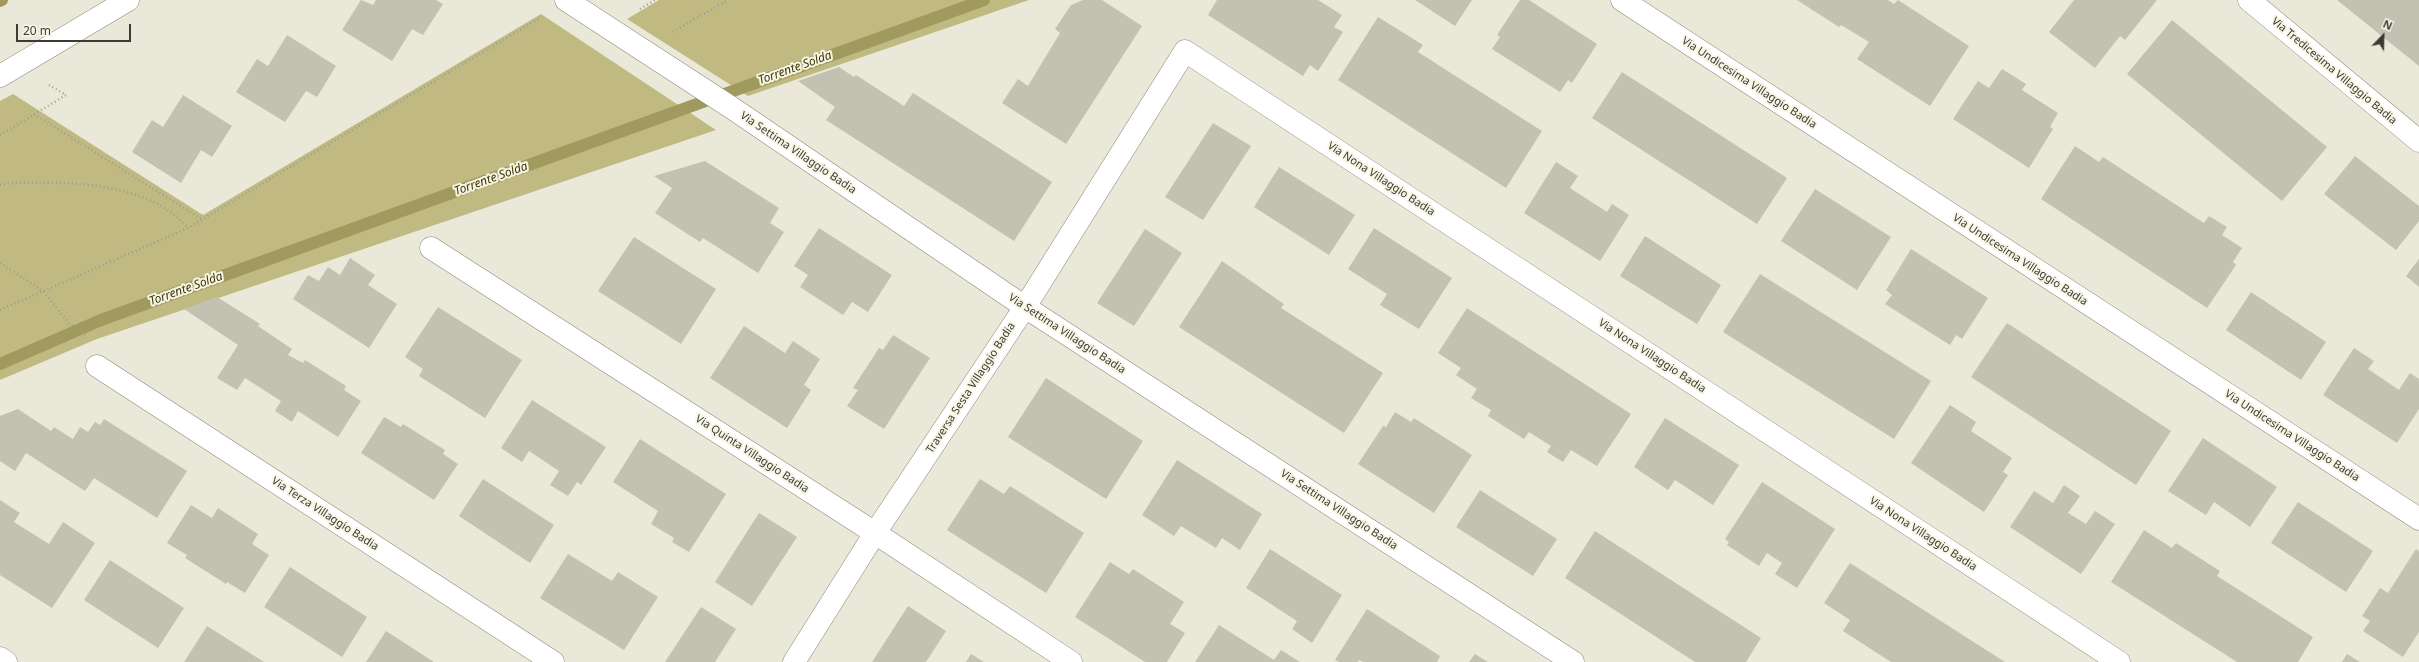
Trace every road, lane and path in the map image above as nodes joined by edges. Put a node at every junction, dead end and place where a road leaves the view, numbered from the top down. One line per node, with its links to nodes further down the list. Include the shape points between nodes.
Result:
1 (128, 0): 9 (street)
2 (566, 0): 19 (street, Via Settima Villaggio Badia, via 732,108)
3 (728, 0): 7 (path)
4 (1622, 0): 23 (street, Via Undicesima Villaggio Badia)
5 (2248, 0): 12 (street, Via Tredicesima Villaggio Badia)
6 (543, 16): 14 (path)
7 (666, 36)
8 (1185, 51): 19 (street, Traversa Sesta Villaggio Badia); 31 (street, Via Nona Villaggio Badia)
9 (9, 71): 10 (path, via 66,95)
10 (34, 114): 11 (path); 14 (path)
11 (0, 135)
12 (2419, 141)
13 (0, 185): 15 (path, via 58,183 102,186 137,196 179,218)
14 (203, 220): 15 (path)
15 (188, 228): 18 (path)
16 (431, 248): 24 (street, Via Quinta Villaggio Badia)
17 (0, 263): 18 (path)
18 (43, 291): 20 (path); 21 (path, via 69,323)
19 (1024, 307): 24 (street, Traversa Sesta Villaggio Badia); 30 (street, Via Settima Villaggio Badia)
20 (0, 310)
21 (85, 334)
22 (98, 366): 27 (street, Via Terza Villaggio Badia)
23 (2419, 519)
24 (875, 533): 28 (street, Traversa Sesta Villaggio Badia); 29 (street, Via Quinta Villaggio Badia)
25 (0, 658): 26 (street)
26 (6, 662)
27 (553, 662)
28 (794, 662)
29 (1071, 662)
30 (1572, 662)
31 (2119, 662)

